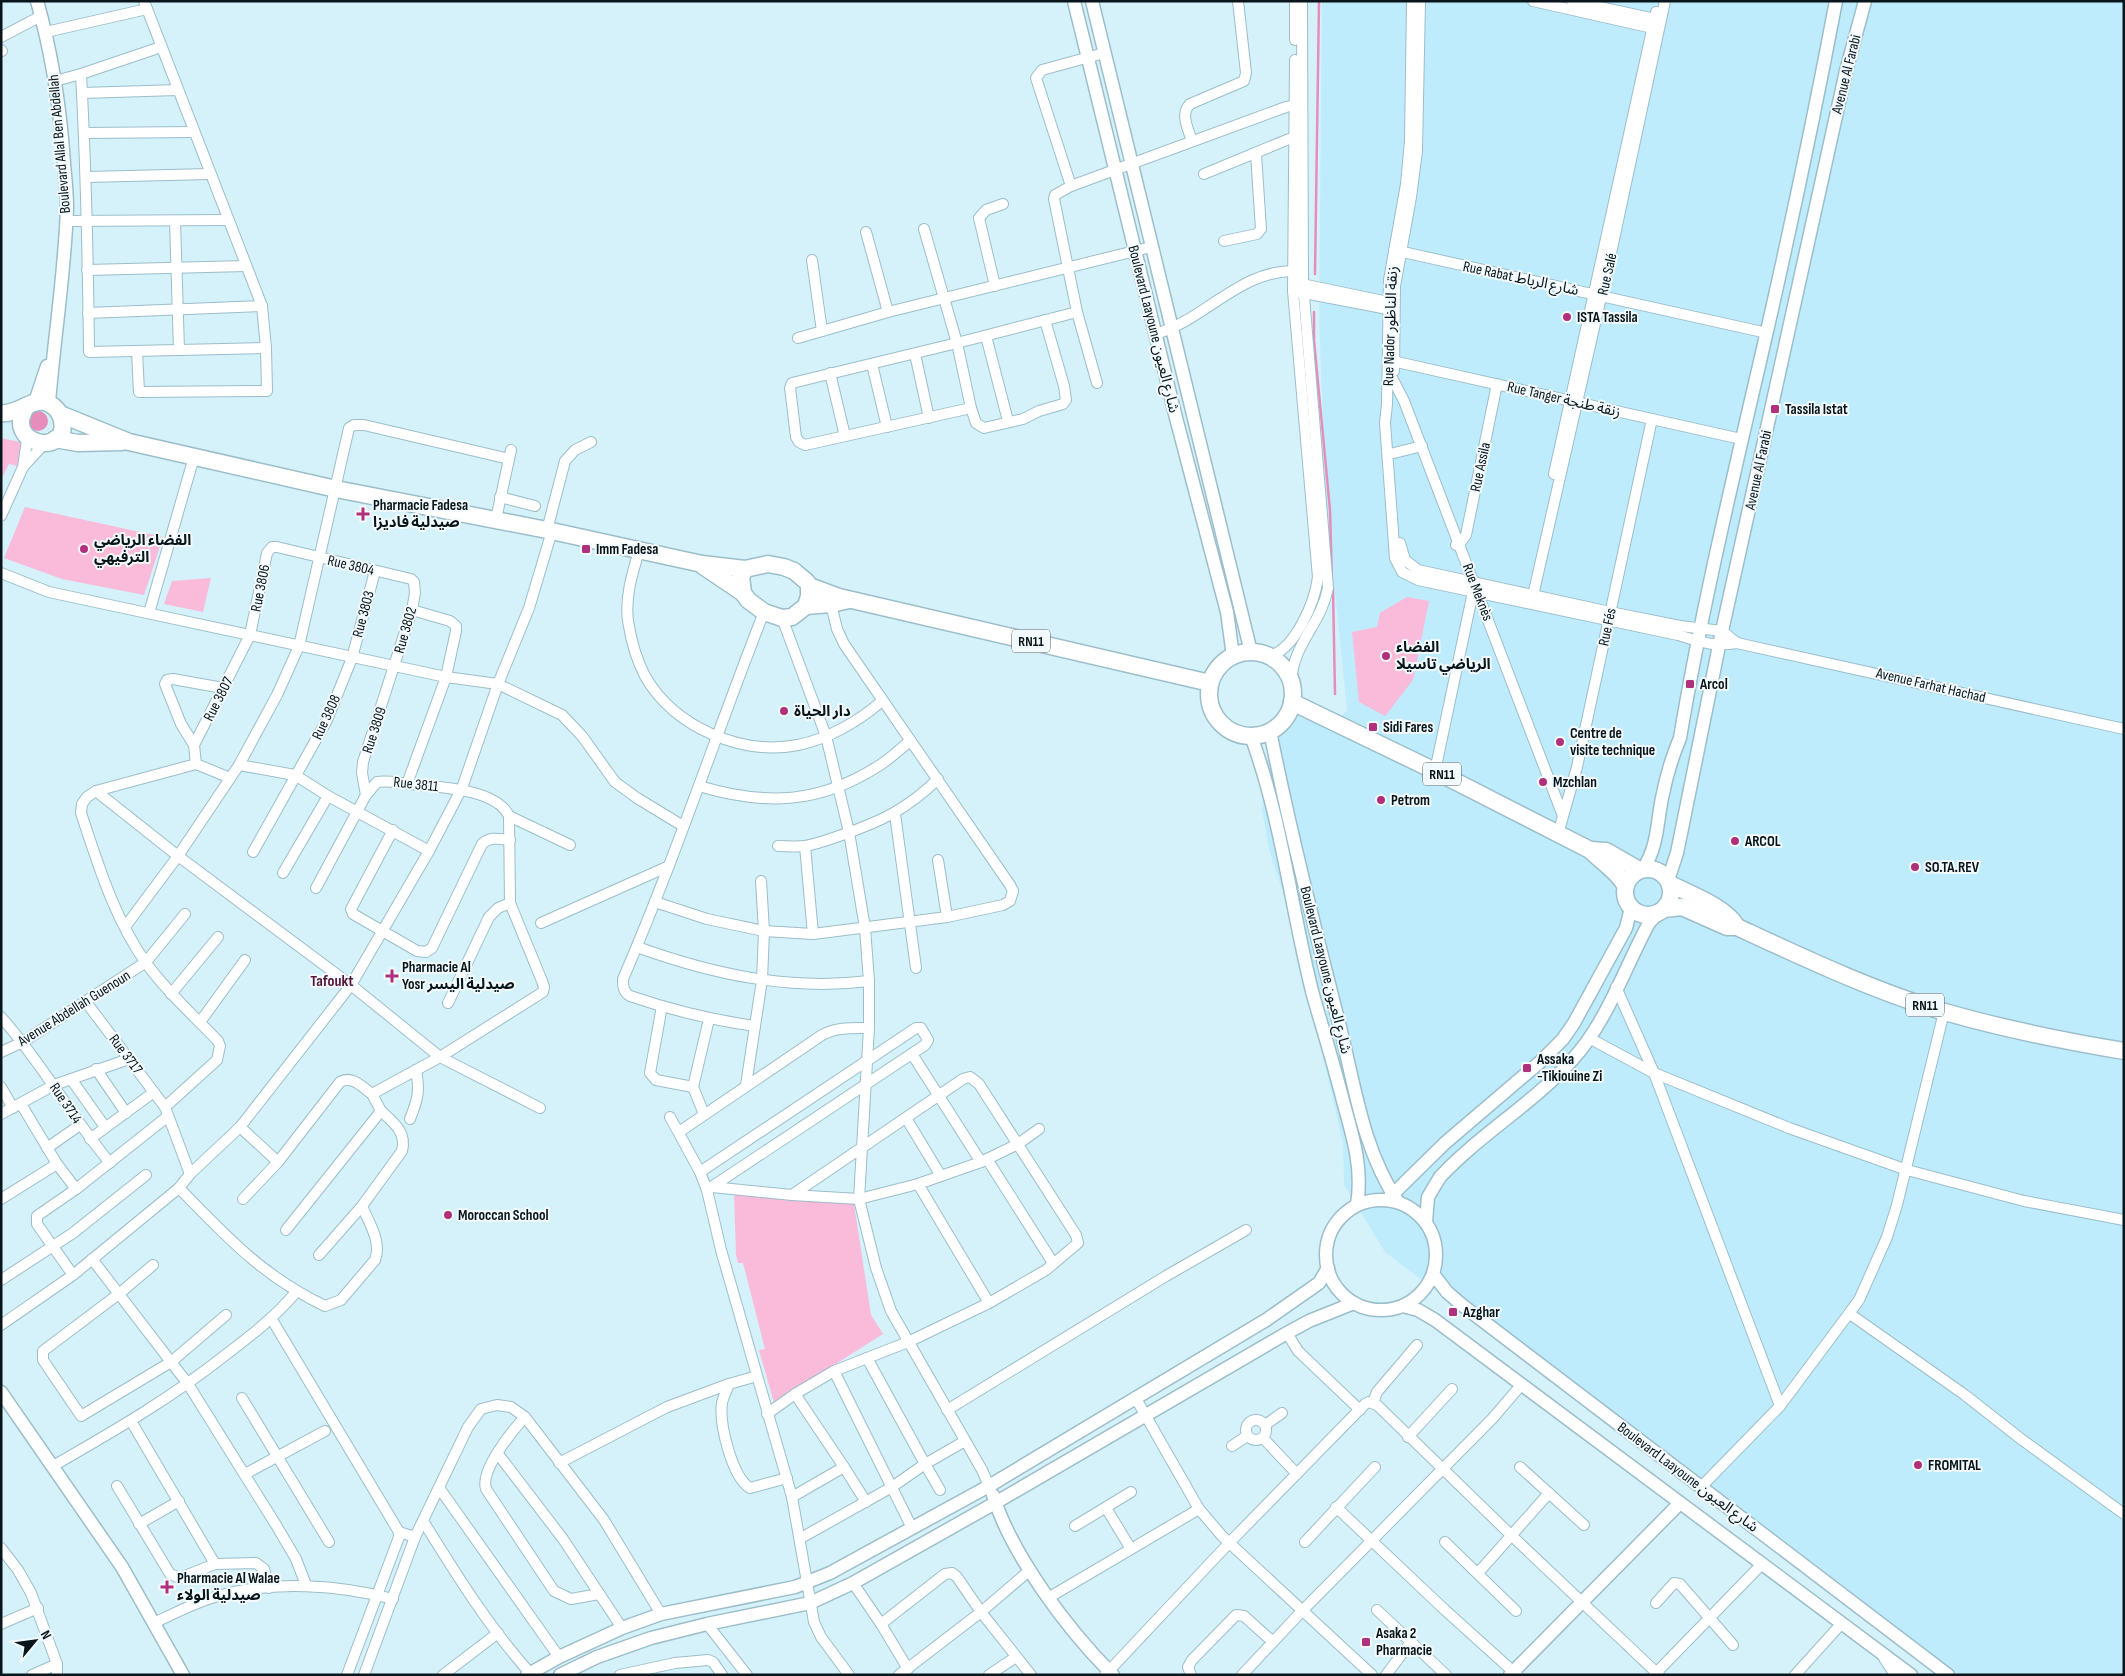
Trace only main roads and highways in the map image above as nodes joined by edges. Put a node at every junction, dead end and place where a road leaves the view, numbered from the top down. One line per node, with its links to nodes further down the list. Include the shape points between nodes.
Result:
1 (43, 407): 2 (main road); 4 (main road, via 20,419); 5 (main road, via 62,427); 6 (main road, RN11)
2 (1, 413)
3 (1, 424): 4 (main road, RN11)
4 (25, 437): 5 (main road, RN11, via 34,443)
5 (49, 441): 6 (main road, RN11)
6 (129, 442): 7 (main road, RN11, via 336,489 496,519)
7 (702, 564): 8 (main road, RN11); 10 (main road, RN11)
8 (745, 569): 9 (main road, RN11, via 768,564 784,567 804,577); 10 (main road, via 741,577)
9 (810, 586): 11 (main road, RN11); 12 (main road)
10 (743, 593): 12 (main road, RN11, via 764,612 782,618 799,614)
11 (852, 600): 12 (main road, RN11); 13 (main road, RN11)
12 (806, 606)
13 (1210, 683): 14 (main road, via 1215,672 1233,656 1251,652 1269,656 1286,673 1291,684); 14 (main road, via 1210,705 1215,715 1230,731 1251,736 1270,731 1280,724)
14 (1292, 702): 15 (main road, RN11, via 1435,771 1560,825)
15 (1590, 850): 16 (main road, RN11, via 1606,852); 18 (main road, RN11, via 1616,872)
16 (1641, 869): 17 (main road, RN11, via 1660,871); 18 (main road)
17 (1669, 882): 19 (main road, via 1671,896); 20 (main road, RN11, via 1723,912)
18 (1625, 885): 19 (main road, RN11, via 1625,898 1631,908 1644,915)
19 (1661, 911): 20 (main road, RN11, via 1682,907 1727,928)
20 (1737, 927): 21 (main road, RN11, via 1883,990 1944,1012 2027,1033)
21 (2124, 1051)

